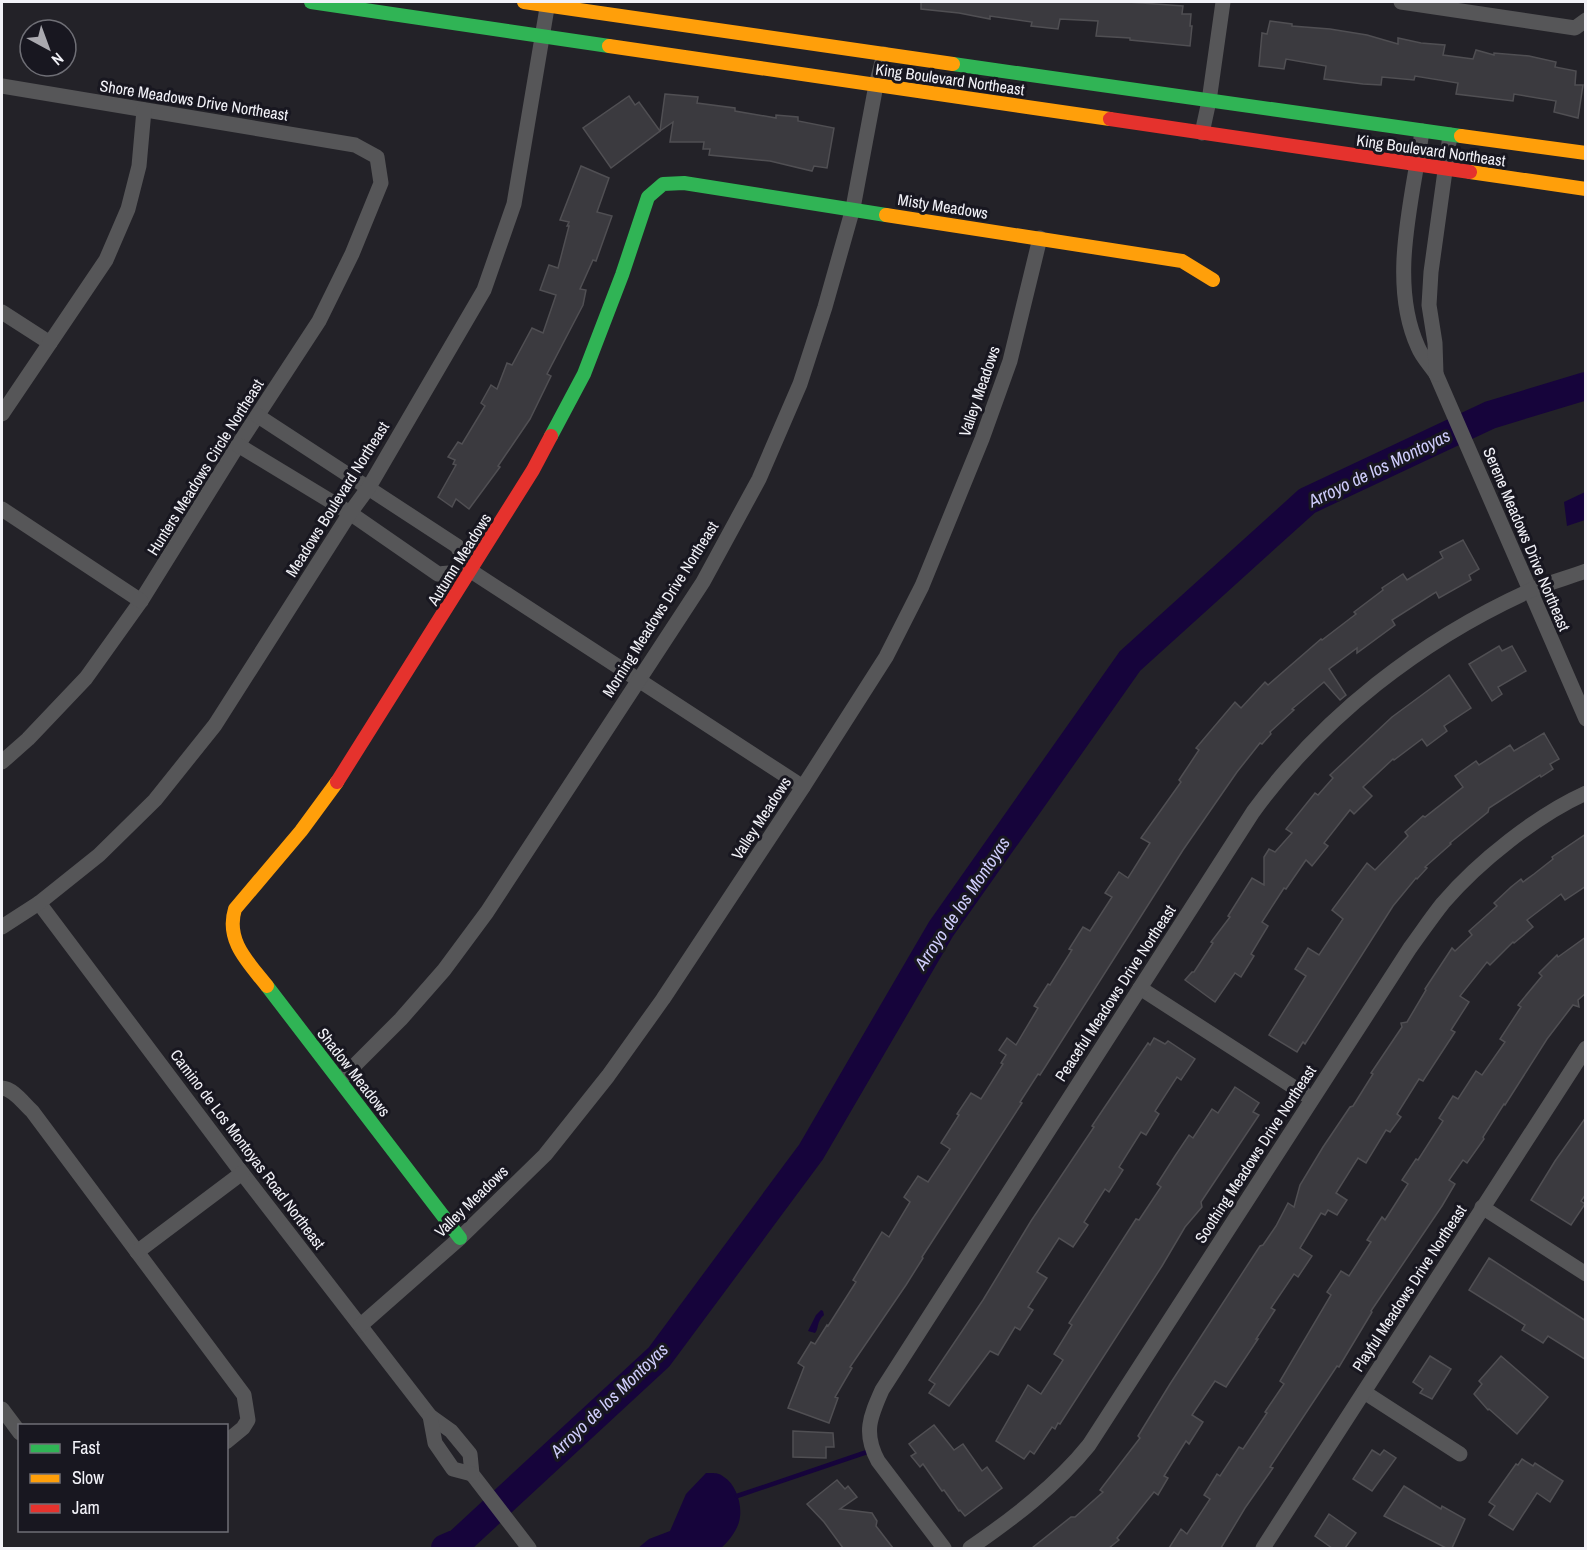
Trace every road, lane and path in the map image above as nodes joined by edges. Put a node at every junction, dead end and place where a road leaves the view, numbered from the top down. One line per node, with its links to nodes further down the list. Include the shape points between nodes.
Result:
1 (311, 2): 7 (street, King Boulevard Northeast)
2 (524, 2): 5 (street, King Boulevard Northeast)
3 (1223, 2): 11 (street)
4 (1401, 2): 6 (street)
5 (548, 3): 7 (street, Meadows Boulevard Northeast); 8 (street, King Boulevard Northeast)
6 (1580, 24)
7 (542, 36): 9 (street, King Boulevard Northeast); 31 (street, Meadows Boulevard Northeast, via 514,204 484,290)
8 (884, 54): 9 (street, Morning Meadows Drive Northeast); 11 (street, King Boulevard Northeast)
9 (876, 85): 14 (street, King Boulevard Northeast); 22 (street, Morning Meadows Drive Northeast)
10 (2, 87): 12 (street, Shore Meadows Drive Northeast)
11 (1209, 101): 13 (street, King Boulevard Northeast); 14 (street)
12 (144, 110): 17 (street, Shore Meadows Drive Northeast, via 356,145); 26 (street, via 139,165 128,209 106,260)
13 (1422, 130): 15 (street, King Boulevard Northeast); 18 (street, Serene Meadows Drive Northeast)
14 (1202, 133): 18 (street, King Boulevard Northeast)
15 (1450, 135): 16 (street, King Boulevard Northeast); 19 (street, Serene Meadows Drive Northeast)
16 (1586, 153)
17 (377, 158): 29 (street, Hunters Meadows Circle Northeast, via 381,183 352,254 319,321)
18 (1417, 165): 19 (street, King Boulevard Northeast); 27 (street, Serene Meadows Drive Northeast, via 1404,240 1404,283 1418,348)
19 (1446, 169): 21 (street, King Boulevard Northeast); 27 (street, Serene Meadows Drive Northeast, via 1429,305)
20 (663, 184): 22 (street, Misty Meadows, via 684,183); 34 (street, Autumn Meadows, via 648,197 584,374 533,470)
21 (1586, 189)
22 (854, 208): 23 (street, Misty Meadows); 38 (street, Morning Meadows Drive Northeast, via 800,384 759,479 703,582)
23 (1040, 238): 24 (street, Misty Meadows, via 1182,261); 41 (street, Valley Meadows, via 1010,361 922,586 886,657)
24 (1213, 280)
25 (2, 312): 26 (street)
26 (50, 343): 28 (street)
27 (1436, 374): 36 (street, Serene Meadows Drive Northeast)
28 (2, 414)
29 (258, 416): 30 (street, Hunters Meadows Circle Northeast); 31 (street)
30 (238, 444): 33 (street); 37 (street, Hunters Meadows Circle Northeast)
31 (369, 487): 33 (street, Meadows Boulevard Northeast); 34 (street, via 457,546)
32 (2, 509): 37 (street)
33 (350, 513): 34 (street, via 438,574); 43 (street, Meadows Boulevard Northeast, via 215,725 154,800 99,855)
34 (471, 571): 38 (street); 44 (street, Autumn Meadows, via 340,779 235,909)
35 (1586, 571): 36 (street, Peaceful Meadows Drive Northeast)
36 (1530, 591): 39 (street, Serene Meadows Drive Northeast); 46 (street, Peaceful Meadows Drive Northeast, via 1448,633 1381,679 1324,730 1274,783 1253,812)
37 (141, 601): 40 (street, Hunters Meadows Circle Northeast, via 86,678)
38 (638, 680): 41 (street); 48 (street, Morning Meadows Drive Northeast, via 487,912 444,970)
39 (1586, 719)
40 (2, 762)
41 (803, 787): 53 (street, Valley Meadows, via 608,1076 545,1155)
42 (1586, 793): 50 (street, Soothing Meadows Drive Northeast, via 1529,827 1444,902)
43 (39, 903): 45 (street, Meadows Boulevard Northeast); 51 (street, Camino de Los Montoyas Road Northeast)
44 (230, 923): 48 (street, Shadow Meadows, via 232,938 240,951)
45 (2, 927)
46 (1140, 988): 50 (street); 65 (street, Peaceful Meadows Drive Northeast, via 882,1390 870,1418 872,1450 878,1461)
47 (1586, 1048): 52 (street, Playful Meadows Drive Northeast)
48 (340, 1080): 53 (street, Shadow Meadows)
49 (2, 1088): 54 (street, via 32,1111)
50 (1312, 1099): 66 (street, Soothing Meadows Drive Northeast, via 1089,1445 1054,1484)
51 (242, 1173): 54 (street); 56 (street, Camino de Los Montoyas Road Northeast)
52 (1482, 1207): 55 (street); 57 (street, Playful Meadows Drive Northeast)
53 (460, 1238): 56 (street, Valley Meadows)
54 (137, 1252): 61 (street, via 244,1395 249,1420)
55 (1586, 1274)
56 (361, 1325): 59 (street, Camino de Los Montoyas Road Northeast)
57 (1364, 1392): 62 (street); 67 (street, Playful Meadows Drive Northeast)
58 (2, 1409): 60 (street)
59 (430, 1416): 63 (street, Camino de Los Montoyas Road Northeast, via 451,1431 470,1454); 63 (street, Camino de Los Montoyas Road Northeast, via 435,1443 453,1468)
60 (18, 1430)
61 (228, 1440)
62 (1460, 1454)
63 (475, 1478): 64 (street, Camino de Los Montoyas Road Northeast)
64 (529, 1548)
65 (944, 1548)
66 (970, 1548)
67 (1263, 1548)

